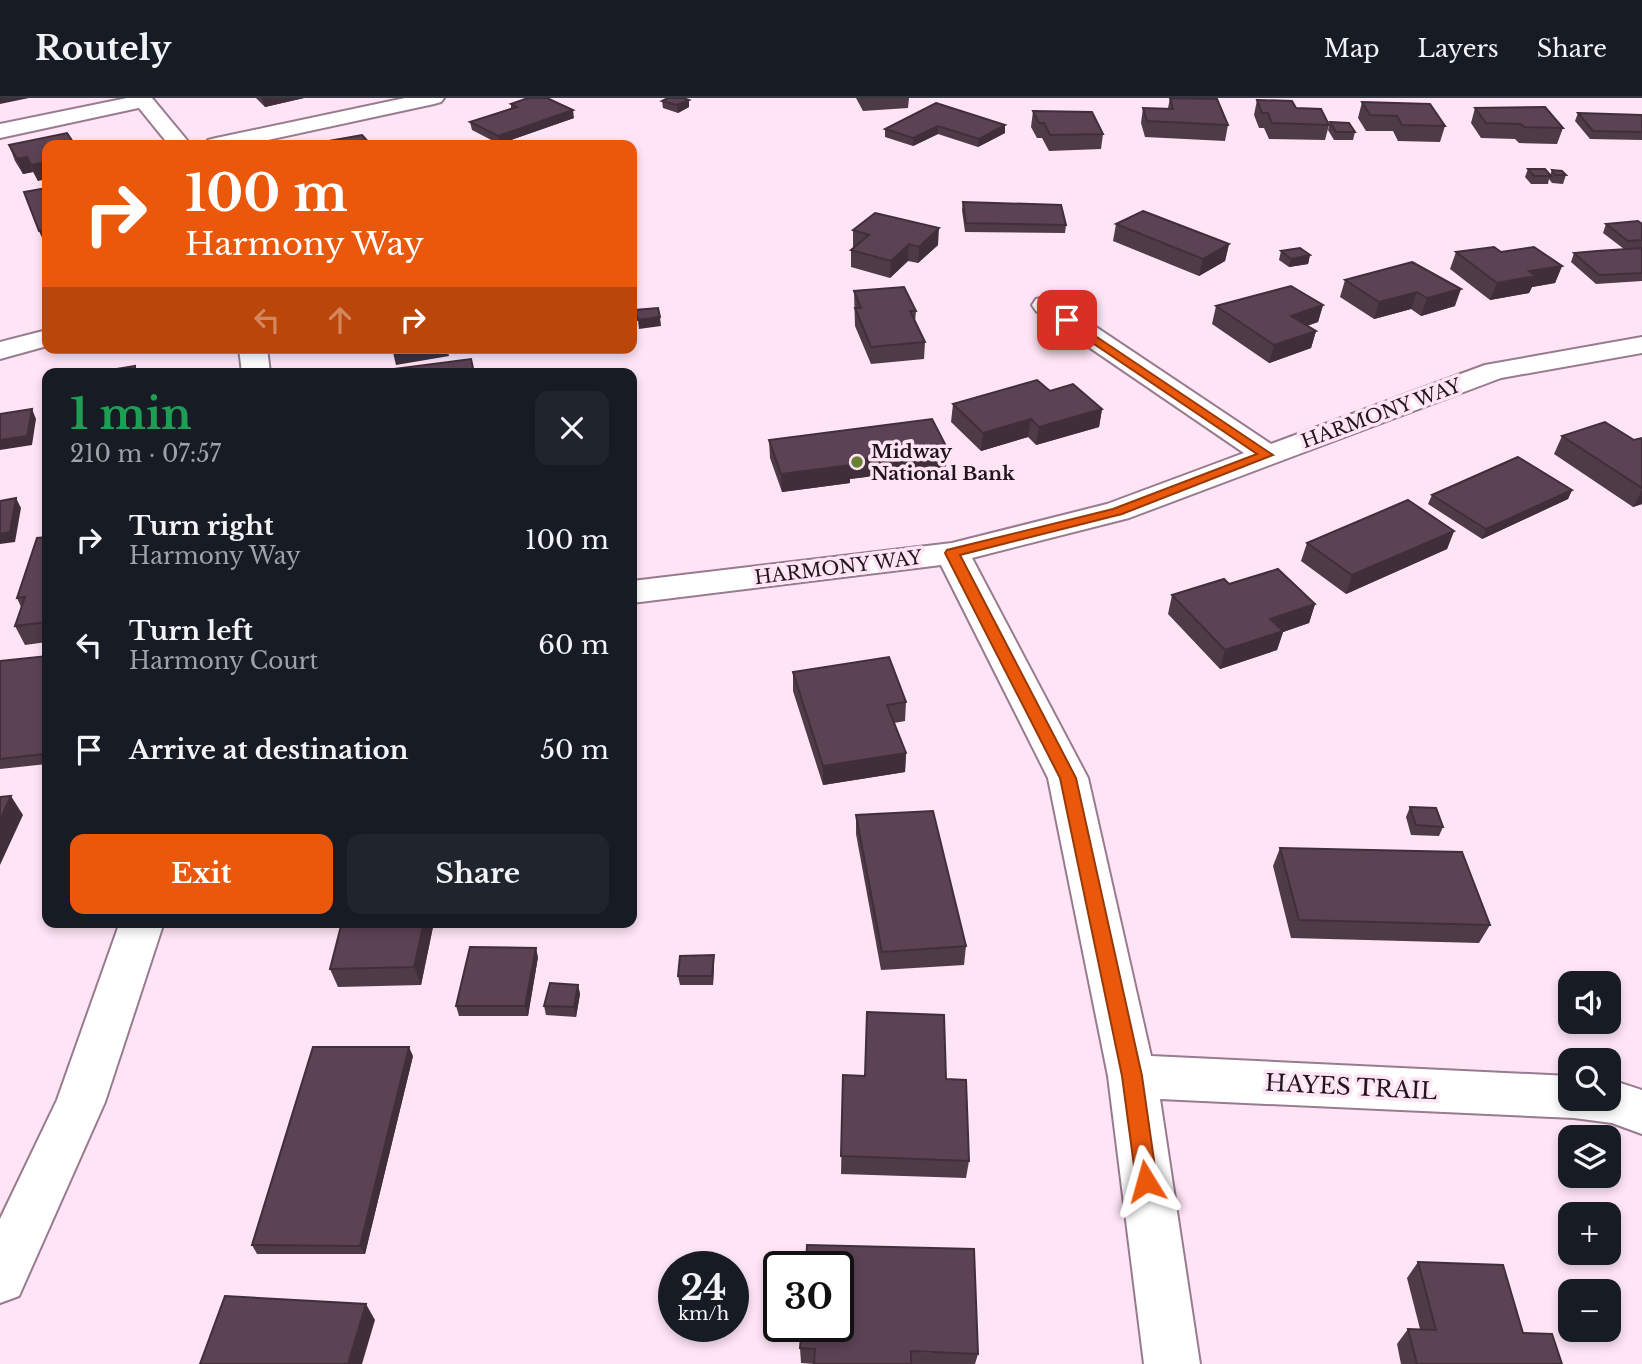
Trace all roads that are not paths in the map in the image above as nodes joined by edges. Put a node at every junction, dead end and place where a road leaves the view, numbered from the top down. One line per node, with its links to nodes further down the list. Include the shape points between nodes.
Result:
1 (434, 98): 5 (street)
2 (142, 99): 3 (street); 4 (street)
3 (0, 131)
4 (176, 140)
5 (239, 140)
6 (1045, 305): 10 (street)
7 (42, 339): 9 (street)
8 (1642, 345): 10 (street, HARMONY WAY, via 1495,371)
9 (0, 351)
10 (1267, 455): 11 (street, HARMONY WAY, via 1118,512)
11 (952, 553): 12 (street, HARMONY WAY); 14 (street, via 1068,778)
12 (637, 591)
13 (140, 928): 18 (street, via 81,1102)
14 (1132, 1076): 15 (street, HAYES TRAIL); 19 (street)
15 (1558, 1097)
16 (1621, 1104): 17 (street)
17 (1642, 1112)
18 (0, 1277)
19 (1172, 1364)

